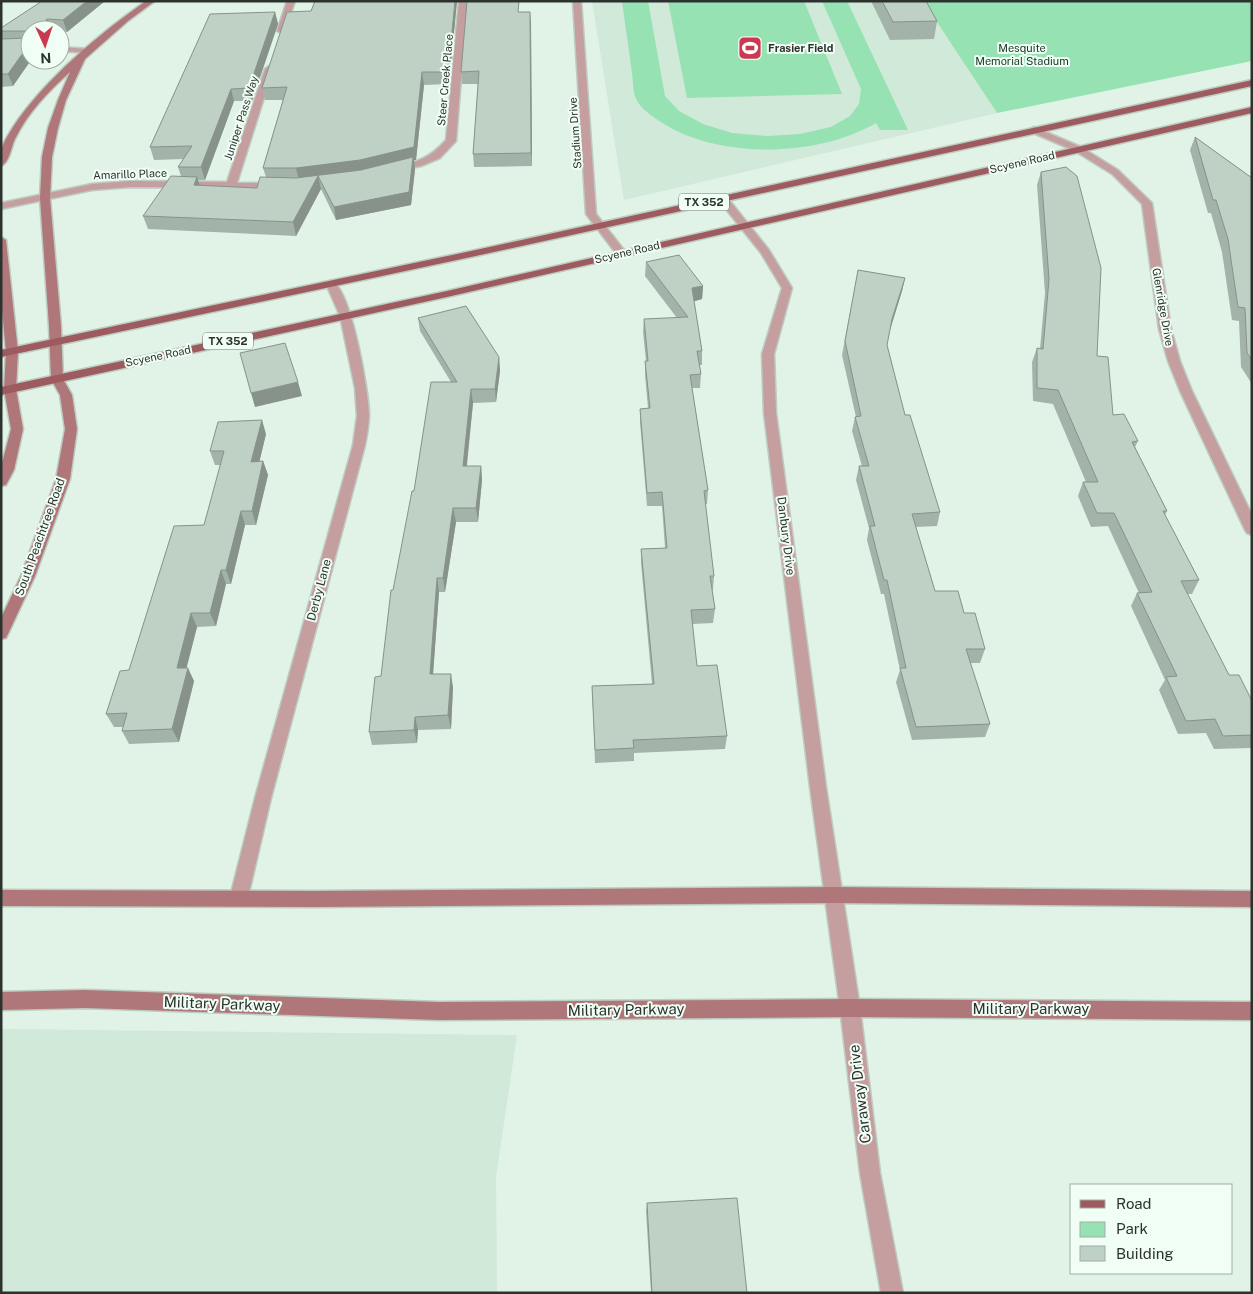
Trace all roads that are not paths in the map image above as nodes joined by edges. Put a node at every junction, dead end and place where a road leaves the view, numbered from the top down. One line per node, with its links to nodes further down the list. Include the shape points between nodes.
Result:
1 (151, 1): 7 (main road)
2 (291, 1): 5 (street)
3 (463, 1): 15 (street, Steer Creek Place, via 451,141 437,156)
4 (577, 1): 22 (street, Stadium Drive, via 591,214)
5 (277, 45)
6 (70, 50): 7 (street)
7 (89, 51): 8 (main road)
8 (81, 58): 14 (main road, via 32,106 10,139); 18 (main road, via 53,128 47,158)
9 (271, 64): 16 (street, Juniper Pass Way)
10 (1252, 83): 12 (main road, TX 352)
11 (1252, 110): 13 (main road, Scyene Road / TX 352)
12 (1034, 130): 13 (street, Glenridge Drive); 19 (main road, TX 352)
13 (1078, 149): 21 (main road, Scyene Road / TX 352); 32 (street, Glenridge Drive, via 1115,172 1146,203 1165,329 1174,361)
14 (1, 163)
15 (381, 173)
16 (231, 186): 17 (street, Amarillo Place); 18 (street, Amarillo Place, via 130,184 92,187)
17 (289, 186)
18 (45, 198): 20 (street, Amarillo Place); 27 (main road)
19 (722, 198): 21 (street, Danbury Drive); 22 (main road, TX 352)
20 (1, 206)
21 (746, 225): 24 (main road, Scyene Road / TX 352); 34 (street, Danbury Drive, via 787,288 768,354 770,413)
22 (599, 226): 24 (street, Stadium Drive); 25 (main road, TX 352)
23 (1, 240): 28 (main road)
24 (622, 254): 26 (main road, Scyene Road / TX 352)
25 (331, 284): 26 (street, Derby Lane); 27 (main road, TX 352)
26 (346, 316): 29 (main road, Scyene Road / TX 352); 35 (street, Derby Lane, via 361,388 363,416 359,445)
27 (56, 342): 28 (main road, TX 352); 29 (main road)
28 (7, 353): 30 (main road)
29 (57, 379): 30 (main road, Scyene Road / TX 352); 33 (main road, South Peachtree Road, via 66,395 71,429 63,479 28,576)
30 (6, 390): 31 (main road, via 17,429)
31 (1, 482)
32 (1252, 530)
33 (1, 634)
34 (834, 895): 35 (main road); 37 (main road); 39 (street, Caraway Drive)
35 (238, 897): 36 (main road)
36 (1, 898)
37 (1252, 899)
38 (1, 1001): 39 (main road, Military Parkway, via 85,999 439,1011)
39 (850, 1008): 40 (main road, Military Parkway); 41 (street, Caraway Drive, via 870,1172)
40 (1252, 1011)
41 (892, 1293)

